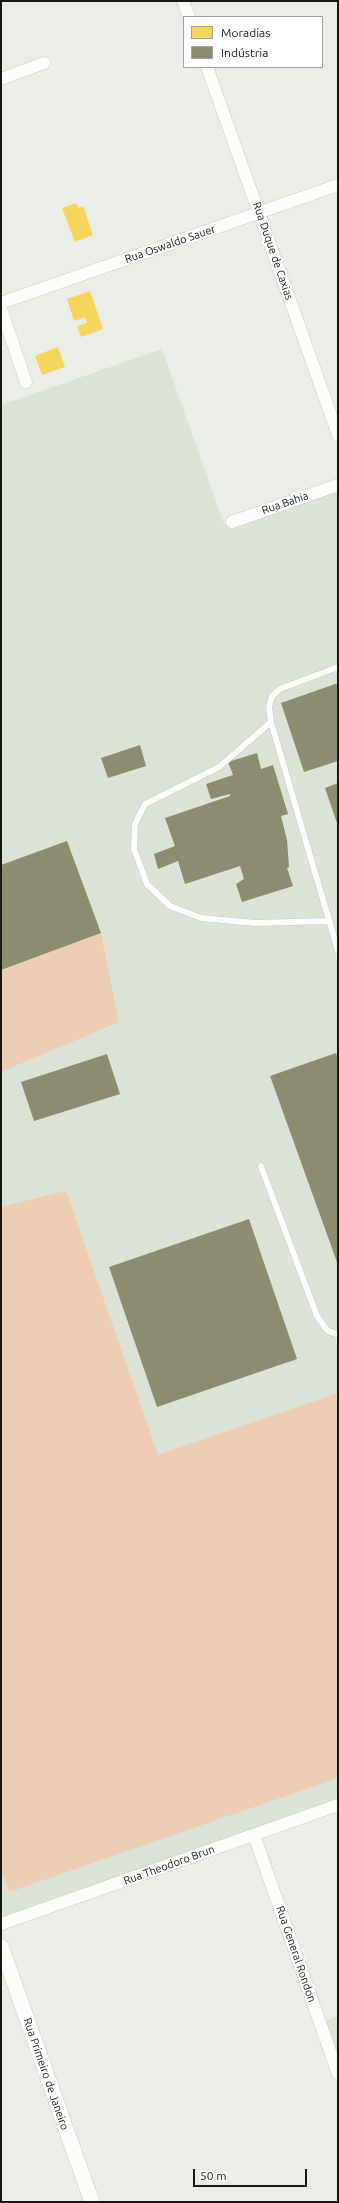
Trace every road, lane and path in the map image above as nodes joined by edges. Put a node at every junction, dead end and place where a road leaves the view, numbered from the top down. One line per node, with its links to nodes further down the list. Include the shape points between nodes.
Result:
1 (183, 1): 2 (street)
2 (189, 16)
3 (44, 64): 5 (street)
4 (207, 68): 7 (street, Rua Duque de Caxias)
5 (1, 79)
6 (338, 185): 7 (street, Rua Oswaldo Sauer)
7 (260, 212): 8 (street, Rua Oswaldo Sauer); 11 (street, Rua Duque de Caxias)
8 (1, 303)
9 (1, 309): 10 (street)
10 (26, 382)
11 (338, 435)
12 (338, 485): 13 (street, Rua Bahia)
13 (232, 522)
14 (338, 667): 15 (lane, via 280,689 272,696 269,707)
15 (271, 722): 16 (lane); 16 (lane, via 219,768 145,804 135,824 134,849 147,884 170,906 195,915 255,923)
16 (329, 921): 17 (lane)
17 (338, 951)
18 (261, 1166): 19 (lane, via 317,1316 327,1330)
19 (338, 1335)
20 (338, 1805): 21 (street, Rua Theodoro Brun)
21 (254, 1835): 22 (street, Rua Theodoro Brun); 24 (street, Rua General Rondon)
22 (1, 1924)
23 (1, 1946): 25 (street, Rua Primeiro de Janeiro)
24 (338, 2074)
25 (92, 2202)

